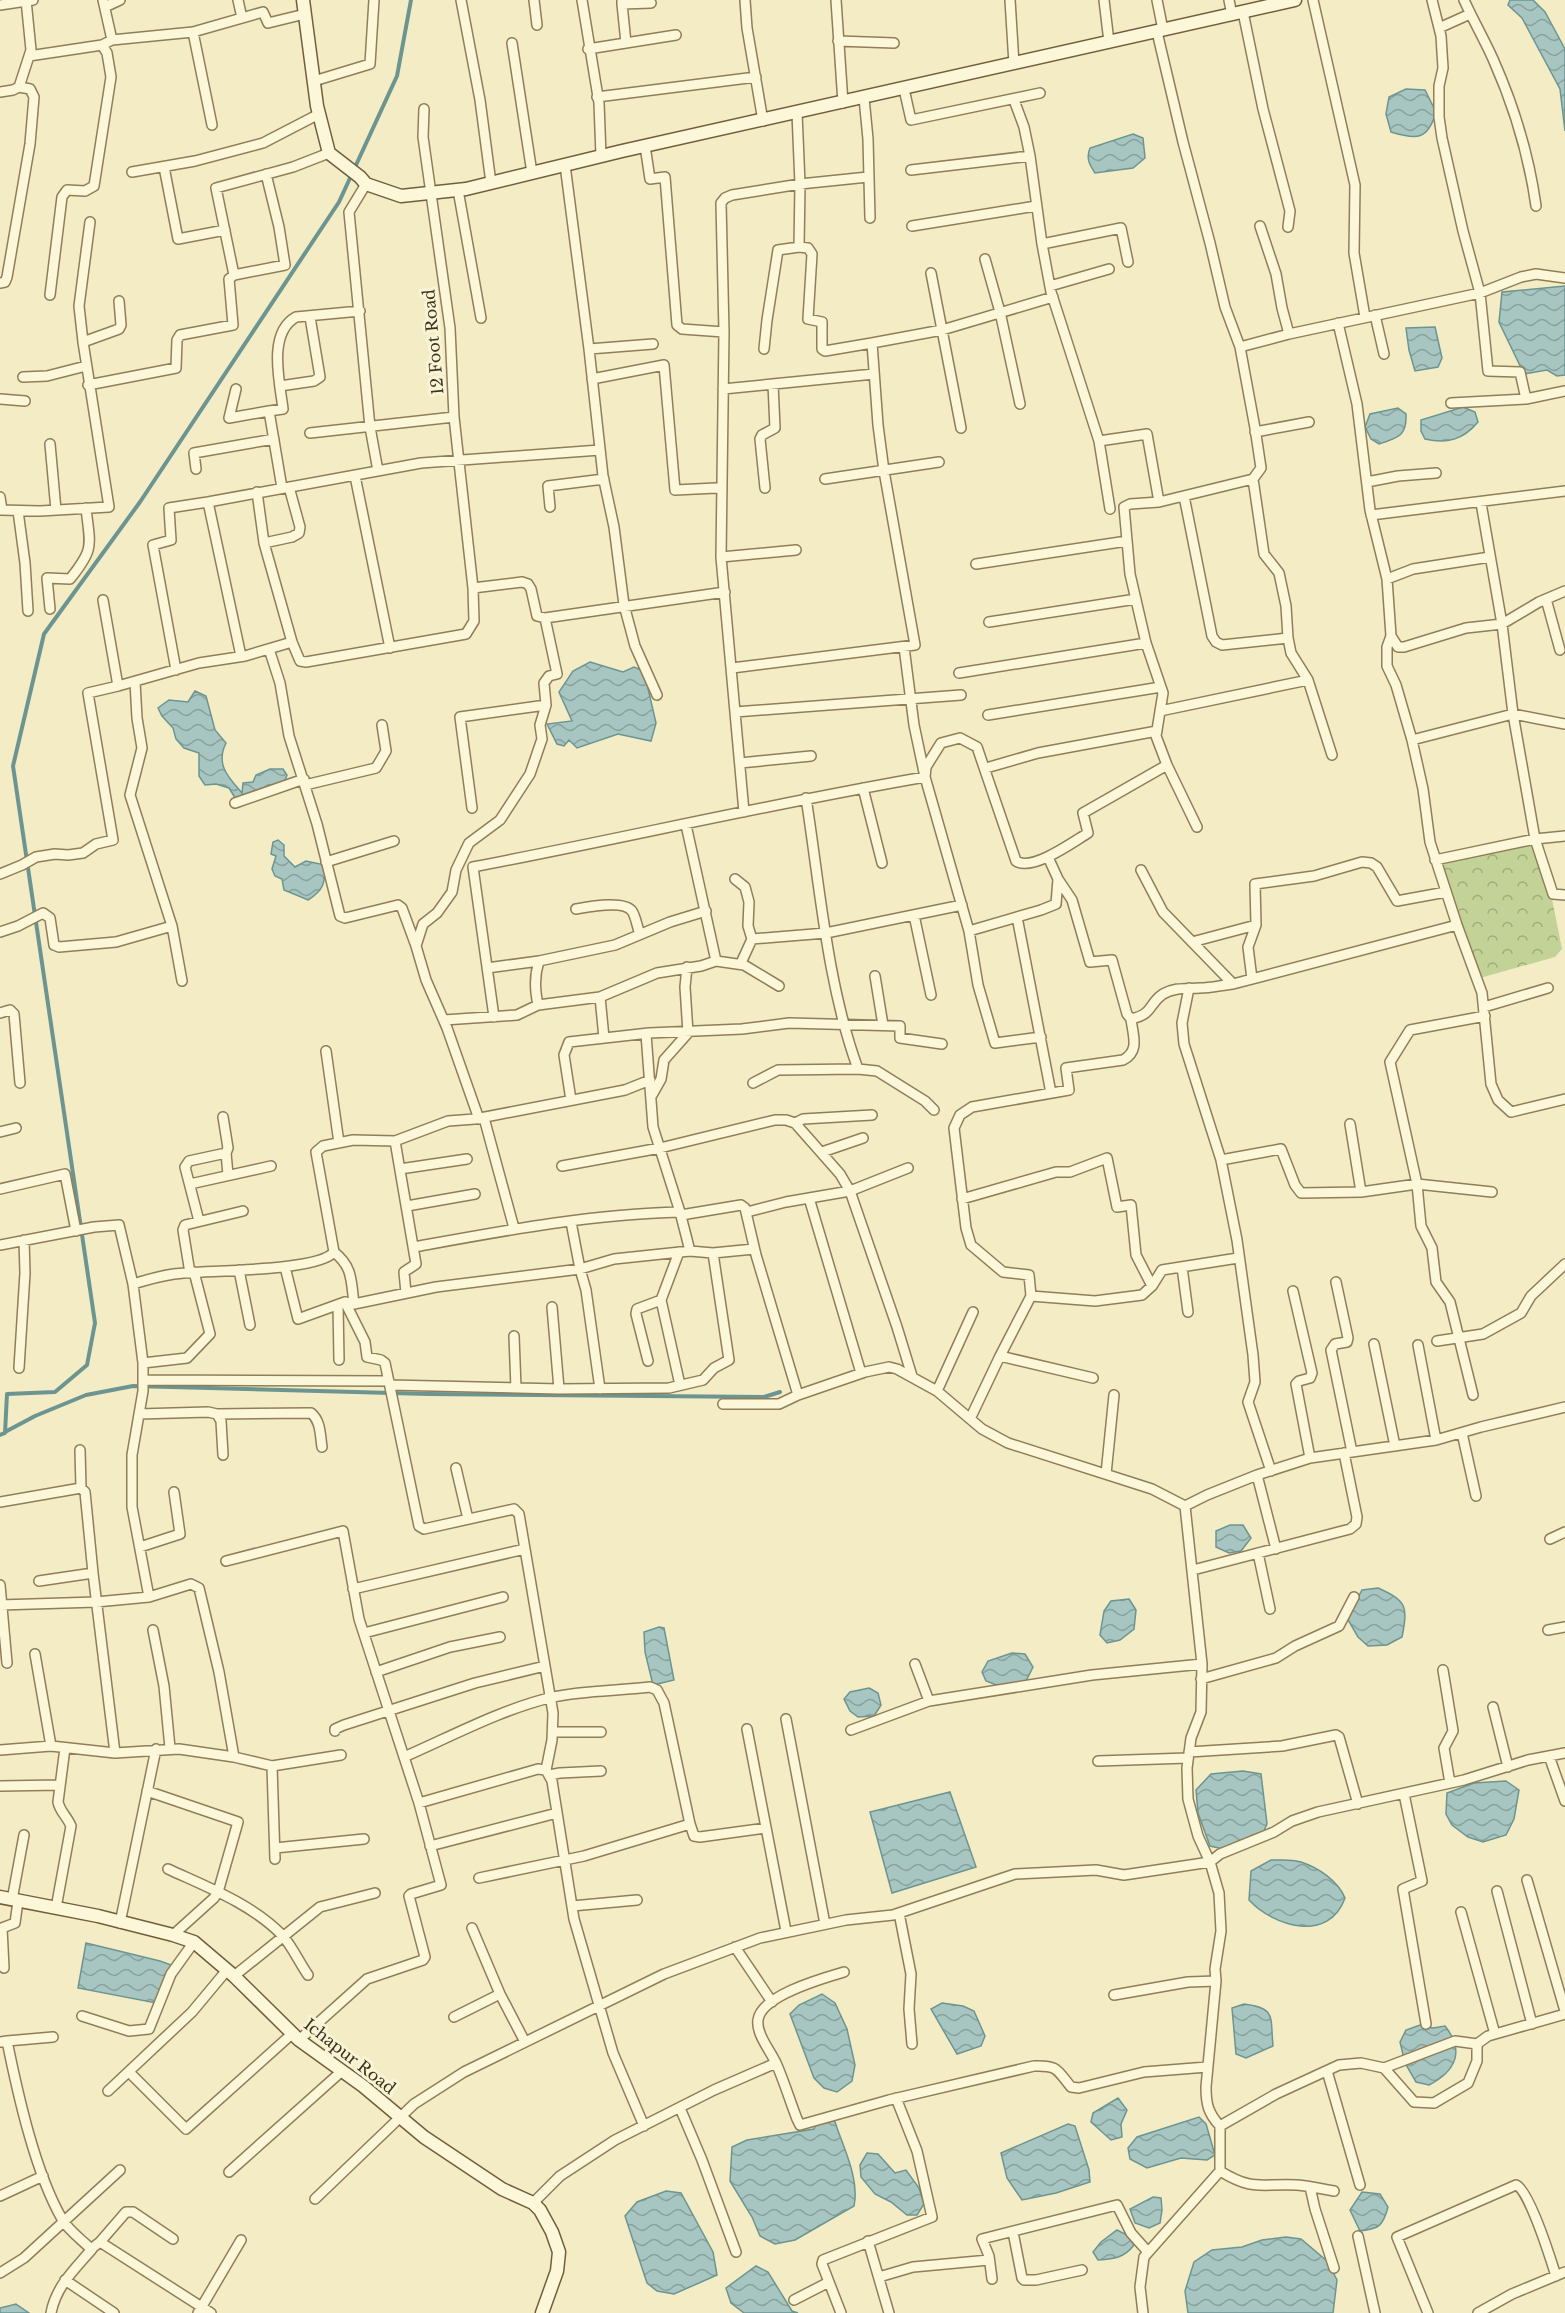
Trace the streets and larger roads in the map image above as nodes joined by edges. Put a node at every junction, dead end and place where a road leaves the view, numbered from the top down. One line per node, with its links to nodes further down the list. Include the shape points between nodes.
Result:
1 (26, 0): 2 (street); 23 (street); 41 (street)
2 (33, 0)
3 (120, 0): 22 (street)
4 (238, 0): 27 (street)
5 (303, 0): 25 (street)
6 (374, 0): 44 (street, via 370,64)
7 (462, 0): 70 (street)
8 (534, 0): 28 (street)
9 (582, 0): 40 (street)
10 (745, 0): 43 (street)
11 (836, 0): 34 (street)
12 (1010, 0): 42 (street)
13 (1104, 0): 35 (street)
14 (1157, 0): 30 (street)
15 (1229, 0): 24 (street)
16 (1295, 0): 24 (street)
17 (1313, 0): 100 (street, via 1355,185 1354,253)
18 (1432, 0): 29 (street)
19 (1464, 0): 26 (street)
20 (622, 2): 21 (street); 37 (street)
21 (651, 3)
22 (104, 4): 33 (street)
23 (0, 5)
24 (1238, 13): 30 (street); 80 (street, via 1290,211)
25 (305, 14): 27 (street, via 268,23 263,12); 44 (street)
26 (1470, 14): 29 (street); 75 (street, via 1512,110 1530,167)
27 (242, 18): 31 (street)
28 (537, 25)
29 (1439, 28): 92 (street, via 1442,138)
30 (1160, 31): 35 (street); 109 (street, via 1182,142 1225,307)
31 (194, 32): 33 (street); 57 (street)
32 (676, 35): 37 (street)
33 (112, 40): 39 (street)
34 (838, 41): 38 (street); 52 (street)
35 (1109, 42): 42 (street)
36 (512, 43): 66 (street)
37 (626, 43): 40 (street)
38 (894, 43)
39 (102, 45): 41 (street); 93 (street, via 111,77 94,186 63,194)
40 (588, 49): 49 (street)
41 (29, 56): 45 (street)
42 (1014, 64): 46 (street)
43 (756, 77): 49 (street); 56 (street)
44 (314, 81): 55 (street)
45 (19, 87): 47 (street); 90 (street, via 30,89 34,97 30,144 7,277)
46 (904, 89): 50 (street); 51 (street, via 911,120)
47 (0, 92)
48 (1040, 93): 51 (street)
49 (597, 97): 60 (street)
50 (864, 98): 52 (street); 69 (street)
51 (1014, 100): 61 (street)
52 (843, 103): 54 (street)
53 (424, 109): 73 (street, 12 Foot Road)
54 (797, 113): 56 (street); 71 (street)
55 (319, 114): 59 (street); 63 (street, via 263,143)
56 (763, 121): 58 (street)
57 (212, 125)
58 (645, 146): 60 (street); 104 (street, via 650,179 665,177 677,325 682,329)
59 (328, 153): 67 (street); 68 (street)
60 (601, 156): 62 (street)
61 (1030, 156): 64 (street); 74 (street)
62 (565, 165): 66 (street); 111 (street)
63 (164, 167): 65 (street); 81 (street, via 178,239)
64 (910, 170)
65 (132, 172)
66 (532, 173): 70 (street)
67 (266, 174): 81 (street, via 216,188); 88 (street, via 285,265)
68 (359, 177): 73 (street, via 401,196); 96 (street, via 349,212)
69 (868, 177): 71 (street); 76 (street)
70 (491, 183): 72 (street)
71 (800, 184): 83 (street); 104 (street, via 732,195 721,203)
72 (458, 190): 73 (street); 101 (street)
73 (430, 193): 129 (street, 12 Foot Road, via 450,328)
74 (1036, 206): 78 (street); 82 (street)
75 (1536, 206)
76 (870, 218)
77 (90, 222): 106 (street, via 79,306)
78 (912, 226)
79 (1260, 226): 105 (street, via 1276,274)
80 (1288, 227)
81 (225, 230): 88 (street)
82 (1042, 244): 85 (street, via 1121,228); 91 (street)
83 (799, 247): 107 (street, via 808,248 812,254 808,317 822,322 823,350); 110 (street, via 778,250)
84 (985, 259): 97 (street)
85 (1128, 262)
86 (1109, 269): 91 (street)
87 (932, 273): 103 (street)
88 (234, 275): 118 (street, via 229,279 233,325 180,335 176,368)
89 (1565, 278): 92 (street, via 1536,274)
90 (0, 283)
91 (1050, 286): 94 (street)
92 (1480, 292): 98 (street); 124 (street, via 1488,371 1520,372)
93 (50, 295)
94 (1053, 297): 97 (street); 136 (street)
95 (119, 301): 106 (street, via 119,328)
96 (360, 311): 99 (street); 131 (street)
97 (1000, 312): 103 (street); 127 (street)
98 (1375, 315): 100 (street); 112 (street)
99 (310, 316): 119 (street, via 288,322 276,360); 119 (street, via 320,376 314,381)
100 (1365, 317): 102 (street)
101 (481, 318)
102 (1338, 323): 105 (street); 149 (street, via 1357,404)
103 (942, 330): 107 (street); 132 (street)
104 (724, 332): 121 (street)
105 (1289, 334): 109 (street)
106 (83, 342): 113 (street)
107 (872, 343): 114 (street)
108 (653, 344): 111 (street)
109 (1240, 347): 133 (street)
110 (764, 349)
111 (589, 350): 116 (street)
112 (1383, 354)
113 (86, 366): 115 (street, via 47,376); 118 (street)
114 (874, 374): 117 (street); 143 (street)
115 (23, 377)
116 (592, 379): 138 (street); 152 (street, via 664,365 675,490)
117 (773, 384): 121 (street); 151 (street, via 775,428 760,439)
118 (88, 385): 161 (street, via 109,507)
119 (280, 386): 128 (street, via 284,409)
120 (236, 389): 128 (street, via 229,418)
121 (723, 389): 152 (street)
122 (1565, 391): 124 (street)
123 (0, 399): 125 (street)
124 (1526, 399): 126 (street)
125 (25, 400)
126 (1451, 403)
127 (1020, 404)
128 (269, 411): 135 (street)
129 (454, 417): 131 (street); 139 (street, 12 Foot Road)
130 (1309, 422): 133 (street)
131 (370, 427): 134 (street); 142 (street)
132 (961, 428)
133 (1255, 432): 148 (street, via 1261,468)
134 (310, 433)
135 (274, 439): 141 (street, via 194,453); 150 (street)
136 (1099, 441): 158 (street, via 1147,434); 162 (street)
137 (50, 444): 164 (street)
138 (600, 450): 139 (street); 146 (street)
139 (460, 460): 142 (street); 174 (street, 12 Foot Road)
140 (939, 462): 143 (street)
141 (196, 469)
142 (378, 471): 145 (street)
143 (884, 471): 147 (street); 190 (street, via 916,643)
144 (1436, 473): 149 (street)
145 (355, 476): 150 (street); 191 (street)
146 (604, 479): 160 (street, via 548,486); 180 (street)
147 (825, 479)
148 (1253, 479): 155 (street); 187 (street, via 1264,554 1279,573)
149 (1366, 482): 166 (street)
150 (286, 487): 154 (street); 168 (street, via 299,533)
151 (765, 488)
152 (722, 490): 170 (street)
153 (1565, 491): 159 (street)
154 (258, 492): 157 (street); 168 (street)
155 (1184, 496): 158 (street); 187 (street, via 1215,642 1222,645)
156 (0, 497): 163 (street)
157 (208, 502): 194 (street); 196 (street, via 169,508 171,540 153,545)
158 (1159, 502): 167 (street, via 1124,507)
159 (1481, 503): 166 (street); 171 (street)
160 (550, 507)
161 (86, 508): 164 (street); 181 (street, via 90,546 86,559 70,579 47,578)
162 (1110, 509)
163 (1, 510): 165 (street)
164 (56, 510): 165 (street)
165 (18, 511): 182 (street)
166 (1371, 515): 173 (street)
167 (1127, 541): 172 (street); 177 (street)
168 (264, 543): 188 (street)
169 (796, 550): 170 (street)
170 (721, 557): 176 (street)
171 (1490, 557): 173 (street, via 1413,569); 185 (street)
172 (975, 564)
173 (1387, 579): 186 (street)
174 (473, 588): 183 (street, via 528,584 537,616); 191 (street, 12 Foot Road, via 474,621 466,634)
175 (1565, 591): 178 (street)
176 (725, 592): 180 (street); 195 (street)
177 (1136, 599): 184 (street); 189 (street)
178 (1546, 599): 185 (street); 193 (street)
179 (103, 600): 200 (street)
180 (624, 605): 183 (street); 202 (street, via 635,646)
181 (50, 609)
182 (28, 611)
183 (545, 618): 205 (street, via 557,674 544,682)
184 (989, 622)
185 (1502, 624): 186 (street, via 1466,628 1404,647 1398,647); 208 (street)
186 (1391, 636): 213 (street, via 1387,666)
187 (1288, 638): 198 (street, via 1291,653)
188 (292, 642): 191 (street, 12 Foot Road, via 298,660 303,662); 192 (street)
189 (1146, 643): 197 (street); 201 (street)
190 (904, 647): 195 (street); 204 (street)
191 (390, 648)
192 (269, 649): 194 (street); 220 (street)
193 (1560, 650)
194 (241, 656): 196 (street)
195 (732, 668): 207 (street)
196 (176, 670): 199 (street)
197 (960, 673)
198 (1308, 680): 206 (street); 214 (street)
199 (135, 682): 200 (street); 248 (street, via 141,748 130,795)
200 (117, 686): 236 (street, via 87,693 113,840 96,844 83,853 36,857)
201 (1161, 687): 206 (street); 209 (street)
202 (657, 694)
203 (961, 695): 204 (street)
204 (911, 700): 207 (street); 219 (street)
205 (546, 705): 224 (street, via 460,717); 255 (street, via 540,725 542,739 530,774 500,820 469,843 456,870 452,892 423,924)
206 (1160, 711): 212 (street)
207 (735, 712): 216 (street)
208 (1513, 714): 210 (street); 213 (street); 229 (street)
209 (988, 715)
210 (1565, 724)
211 (382, 725): 220 (street, via 386,751 376,768)
212 (1157, 731): 217 (street); 218 (street, via 1038,753)
213 (1412, 740): 232 (street)
214 (1332, 755)
215 (811, 756): 216 (street)
216 (740, 763): 225 (street)
217 (1167, 765): 227 (street); 231 (street, via 1083,813 1088,832)
218 (986, 768): 219 (street, via 977,747 960,738 941,743 926,767); 231 (street, via 1016,861 1027,864)
219 (925, 777): 221 (street); 241 (street)
220 (305, 782): 223 (street); 233 (street)
221 (863, 788): 222 (street); 234 (street)
222 (806, 798): 225 (street); 251 (street)
223 (235, 803)
224 (472, 808)
225 (744, 812): 226 (street)
226 (686, 825): 243 (street); 260 (street, via 473,867)
227 (1197, 827)
228 (1565, 836): 229 (street)
229 (1535, 839): 232 (street); 240 (street, via 1553,894)
230 (394, 841): 233 (street)
231 (1048, 857): 238 (street)
232 (1435, 860): 239 (street)
233 (327, 862): 255 (street, via 342,918 398,905)
234 (882, 863)
235 (1141, 870): 254 (street, via 1163,912)
236 (0, 874)
237 (735, 879): 253 (street, via 745,887)
238 (1058, 879): 245 (street, via 1056,904); 274 (street, via 1072,900 1090,962 1112,960)
239 (1446, 892): 246 (street, via 1397,901 1377,867 1362,862 1314,876 1255,884); 247 (street)
240 (1565, 895)
241 (962, 905): 244 (street); 249 (street)
242 (576, 909): 252 (street, via 601,904 626,906)
243 (706, 911): 252 (street); 256 (street)
244 (914, 915): 251 (street); 268 (street)
245 (1017, 918): 249 (street); 280 (street)
246 (1256, 925): 254 (street); 262 (street, via 1248,947)
247 (1457, 925): 262 (street); 272 (street, via 1482,993)
248 (172, 926): 250 (street, via 116,942 59,947 54,945 50,918 43,913); 263 (street)
249 (969, 931): 280 (street, via 978,985 995,1043)
250 (0, 932)
251 (826, 933): 253 (street); 276 (street)
252 (640, 934): 257 (street, via 615,945)
253 (752, 939): 258 (street)
254 (1192, 942): 264 (street)
255 (416, 946): 275 (street)
256 (716, 961): 258 (street); 259 (street)
257 (539, 962): 260 (street); 270 (street, via 535,973)
258 (741, 963): 265 (street)
259 (687, 967): 269 (street, via 657,974); 278 (street, via 684,987)
260 (487, 968): 273 (street)
261 (875, 976): 277 (street)
262 (1252, 979): 264 (street)
263 (182, 981)
264 (1233, 984): 266 (street)
265 (779, 986)
266 (1189, 988): 274 (street, via 1164,994 1147,1014); 307 (street, via 1182,1023 1184,1044)
267 (1548, 988): 272 (street)
268 (931, 995)
269 (600, 997): 270 (street); 281 (street)
270 (538, 1005): 273 (street, via 517,1015)
271 (0, 1012): 286 (street, via 10,1010 14,1014)
272 (1484, 1012): 290 (street, via 1491,1084 1504,1107 1511,1112); 314 (street, via 1410,1030 1390,1062)
273 (494, 1017): 275 (street)
274 (1131, 1019): 288 (street, via 1134,1050 1130,1056 1066,1068 1069,1090)
275 (444, 1020): 295 (street)
276 (843, 1024): 277 (street); 278 (street, via 789,1023); 284 (street)
277 (883, 1025): 282 (street, via 900,1026 900,1038)
278 (688, 1033): 279 (street); 289 (street, via 664,1060)
279 (646, 1034): 281 (street); 285 (street)
280 (1041, 1037): 288 (street)
281 (604, 1038): 291 (street, via 569,1042 566,1047)
282 (942, 1044)
283 (326, 1051): 302 (street)
284 (858, 1069): 287 (street, via 778,1070); 292 (street, via 877,1071)
285 (650, 1080): 289 (street); 291 (street, via 625,1090)
286 (20, 1083)
287 (753, 1083)
288 (1051, 1093): 321 (street, via 972,1107 960,1115 954,1128)
289 (652, 1095): 303 (street)
290 (1565, 1099)
291 (571, 1100): 295 (street)
292 (934, 1110)
293 (872, 1115): 296 (street, via 803,1119)
294 (223, 1117): 305 (street)
295 (482, 1118): 301 (street, via 448,1121); 328 (street)
296 (795, 1123): 303 (street, via 775,1120); 304 (street)
297 (1350, 1124): 317 (street)
298 (16, 1128): 299 (street)
299 (0, 1132)
300 (863, 1138): 304 (street)
301 (395, 1141): 302 (street); 311 (street)
302 (339, 1143): 335 (street, via 323,1146 316,1152)
303 (660, 1148): 309 (street); 325 (street)
304 (822, 1152): 316 (street)
305 (226, 1153): 312 (street); 313 (street, via 189,1161 185,1167)
306 (467, 1159): 311 (street)
307 (1221, 1161): 317 (street, via 1281,1149 1301,1193); 338 (street)
308 (271, 1166): 312 (street)
309 (562, 1166)
310 (908, 1168): 316 (street)
311 (400, 1169): 322 (street)
312 (228, 1175): 313 (street)
313 (190, 1184): 326 (street)
314 (1417, 1184): 317 (street); 318 (street); 358 (street, via 1421,1226 1432,1248 1436,1282 1450,1302)
315 (0, 1189): 329 (street, via 65,1174)
316 (850, 1191): 320 (street); 368 (street)
317 (1361, 1192)
318 (1492, 1192)
319 (475, 1194): 322 (street)
320 (809, 1198): 324 (street); 367 (street)
321 (962, 1199): 347 (street, via 1056,1172 1070,1172 1107,1158 1117,1207 1131,1205 1136,1255); 350 (street, via 971,1245 1003,1272 1029,1275)
322 (407, 1206): 332 (street)
323 (243, 1211): 326 (street)
324 (747, 1212): 325 (street, via 741,1205); 333 (street)
325 (680, 1213): 327 (street, via 642,1212); 334 (street)
326 (199, 1221): 344 (street, via 185,1225 183,1230)
327 (571, 1221): 328 (street); 342 (street)
328 (514, 1228): 332 (street)
329 (80, 1230): 330 (street); 346 (street, via 119,1225)
330 (24, 1240): 331 (street); 366 (street)
331 (0, 1245)
332 (414, 1247): 349 (street, via 416,1264 403,1275)
333 (754, 1249): 337 (street); 377 (street)
334 (690, 1251): 336 (street); 337 (street)
335 (334, 1252): 340 (street, via 325,1258); 352 (street, via 349,1269)
336 (679, 1252): 342 (street, via 614,1259); 351 (street)
337 (712, 1253): 371 (street, via 729,1360 703,1380)
338 (1238, 1258): 341 (street); 394 (street, via 1255,1382 1248,1402)
339 (1565, 1264): 358 (street, via 1531,1296 1521,1313 1483,1334)
340 (285, 1267): 343 (street); 352 (street, via 297,1318)
341 (1182, 1267): 347 (street, via 1162,1270); 355 (street)
342 (580, 1269): 349 (street); 375 (street)
343 (239, 1270): 344 (street); 356 (street)
344 (192, 1272): 346 (street); 365 (street, via 210,1334 187,1358)
345 (1336, 1282): 390 (street, via 1348,1338 1331,1350)
346 (133, 1284): 365 (street)
347 (1152, 1286): 350 (street, via 1142,1294 1095,1301)
348 (1293, 1291): 392 (street, via 1312,1373 1296,1384)
349 (406, 1293): 352 (street)
350 (1031, 1296): 362 (street)
351 (661, 1300): 364 (street, via 637,1309); 371 (street)
352 (346, 1304): 363 (street); 373 (street, via 365,1342 367,1357 385,1363)
353 (552, 1307): 374 (street)
354 (973, 1312): 376 (street)
355 (1188, 1312)
356 (249, 1325)
357 (513, 1336): 372 (street)
358 (1460, 1338): 359 (street); 379 (street)
359 (1437, 1341)
360 (1374, 1344): 387 (street)
361 (1418, 1346): 386 (street)
362 (1000, 1356): 369 (street); 384 (street)
363 (339, 1360)
364 (648, 1361)
365 (143, 1363): 370 (street)
366 (19, 1368)
367 (861, 1373): 368 (street, via 889,1367); 377 (street)
368 (912, 1376): 376 (street)
369 (1093, 1378)
370 (143, 1385): 373 (street); 382 (street)
371 (680, 1385): 375 (street)
372 (516, 1388): 373 (street); 374 (street)
373 (391, 1389): 402 (street, via 419,1526 424,1529)
374 (559, 1389): 375 (street)
375 (600, 1389)
376 (937, 1391): 384 (street)
377 (798, 1395): 380 (street, via 779,1404)
378 (1114, 1395): 395 (street)
379 (1473, 1395)
380 (723, 1404)
381 (1565, 1407): 385 (street)
382 (139, 1414): 383 (street); 405 (street, via 132,1455 132,1508)
383 (217, 1414): 388 (street, via 311,1413 319,1425); 391 (street)
384 (970, 1419): 395 (street, via 1008,1443)
385 (1462, 1432): 386 (street); 399 (street)
386 (1436, 1440): 387 (street)
387 (1395, 1446): 390 (street)
388 (322, 1447)
389 (80, 1450): 397 (street)
390 (1348, 1453): 392 (street); 407 (street, via 1356,1524)
391 (223, 1455)
392 (1310, 1458): 394 (street)
393 (456, 1468): 402 (street)
394 (1271, 1471): 396 (street)
395 (1106, 1474): 401 (street, via 1152,1489)
396 (1257, 1475): 401 (street); 407 (street)
397 (81, 1488): 400 (street); 411 (street, via 85,1492)
398 (174, 1492): 405 (street, via 180,1534)
399 (1476, 1496)
400 (0, 1502)
401 (1185, 1506): 410 (street)
402 (468, 1519): 406 (street, via 516,1510)
403 (1565, 1532): 404 (street)
404 (1550, 1539)
405 (140, 1547): 416 (street)
406 (525, 1549): 414 (street); 430 (street)
407 (1276, 1549): 408 (street)
408 (1258, 1553): 410 (street); 420 (street)
409 (226, 1562): 414 (street, via 343,1531)
410 (1193, 1570): 429 (street)
411 (93, 1573): 412 (street); 418 (street)
412 (39, 1581)
413 (0, 1585): 419 (street)
414 (353, 1589): 424 (street)
415 (503, 1596): 424 (street)
416 (149, 1597): 418 (street); 454 (street, via 191,1584 199,1588)
417 (1354, 1598): 433 (street, via 1339,1626 1276,1658)
418 (96, 1602): 419 (street); 450 (street)
419 (1, 1605): 427 (street)
420 (1270, 1609)
421 (1565, 1627): 423 (street)
422 (153, 1630): 446 (street)
423 (1548, 1630)
424 (364, 1633): 432 (street)
425 (500, 1636): 432 (street, via 450,1647)
426 (35, 1654): 444 (street)
427 (7, 1663)
428 (915, 1664): 435 (street)
429 (1202, 1664): 433 (street); 435 (street, via 1092,1675)
430 (545, 1666): 434 (street); 437 (street)
431 (1443, 1670): 461 (street, via 1453,1731 1444,1748)
432 (376, 1672): 437 (street)
433 (1201, 1678): 452 (street, via 1201,1712)
434 (551, 1697): 442 (street); 455 (street); 470 (street, via 650,1687 657,1690 664,1703)
435 (929, 1701): 440 (street)
436 (1493, 1707): 458 (street)
437 (389, 1712): 441 (street); 455 (street)
438 (786, 1719): 492 (street)
439 (747, 1729): 471 (street)
440 (851, 1730)
441 (335, 1731)
442 (553, 1732): 443 (street); 460 (street)
443 (601, 1732)
444 (51, 1746): 445 (street); 448 (street)
445 (65, 1748): 450 (street); 462 (street)
446 (170, 1748): 447 (street); 454 (street)
447 (156, 1749): 450 (street); 464 (street)
448 (0, 1750)
449 (1565, 1752): 453 (street)
450 (115, 1753)
451 (341, 1755): 457 (street)
452 (1189, 1755): 456 (street); 468 (street, via 1282,1746 1336,1735); 478 (street, via 1188,1800)
453 (1549, 1756): 458 (street); 466 (street)
454 (234, 1757): 457 (street)
455 (404, 1757): 467 (street)
456 (1098, 1761)
457 (272, 1766): 475 (street)
458 (1508, 1767): 461 (street)
459 (601, 1771): 460 (street)
460 (547, 1773): 467 (street, via 538,1768); 469 (street)
461 (1450, 1784): 465 (street)
462 (60, 1785): 463 (street); 488 (street, via 59,1809 71,1826)
463 (0, 1786)
464 (147, 1791): 482 (street, via 238,1822); 491 (street)
465 (1404, 1794): 468 (street); 511 (street, via 1422,1881 1403,1889)
466 (1565, 1799)
467 (419, 1803): 474 (street)
468 (1358, 1803): 478 (street, via 1292,1821)
469 (557, 1812): 474 (street); 477 (street)
470 (690, 1824): 471 (street, via 694,1836 700,1837); 477 (street)
471 (766, 1828): 494 (street)
472 (24, 1835): 485 (street)
473 (364, 1839): 475 (street)
474 (430, 1846): 514 (street, via 441,1886 409,1896 423,1960 367,1979)
475 (275, 1848): 476 (street)
476 (276, 1859)
477 (564, 1859): 480 (street); 487 (street)
478 (1210, 1862): 490 (street, via 1124,1875 1096,1870 1015,1874); 503 (street, via 1219,1893 1221,1921)
479 (168, 1869): 482 (street)
480 (479, 1878)
481 (1527, 1880): 508 (street)
482 (218, 1892): 495 (street); 496 (street, via 260,1916)
483 (1497, 1892): 512 (street)
484 (375, 1893): 496 (street, via 320,1907)
485 (10, 1899): 488 (street, Ichapur Road); 499 (street, via 15,1923 2,1928)
486 (637, 1900): 487 (street)
487 (572, 1906): 507 (street)
488 (56, 1908): 491 (street, Ichapur Road)
489 (1461, 1912): 513 (street)
490 (899, 1913): 492 (street); 519 (street, via 911,1974)
491 (120, 1923): 495 (street, Ichapur Road)
492 (825, 1924): 494 (street)
493 (472, 1928): 504 (street)
494 (786, 1931): 498 (street)
495 (173, 1935): 497 (street, Ichapur Road)
496 (283, 1936): 501 (street); 502 (street)
497 (194, 1942): 501 (street, Ichapur Road); 509 (street, via 171,1974 149,2029 129,2031)
498 (735, 1947): 506 (street); 507 (street, via 664,1974)
499 (4, 1968)
500 (844, 1972): 506 (street, via 805,1983)
501 (231, 1973): 514 (street, Ichapur Road); 525 (street)
502 (308, 1975)
503 (1216, 1981): 505 (street); 521 (street)
504 (501, 1994): 510 (street); 517 (street)
505 (1113, 1995)
506 (772, 2002): 520 (street, via 759,2016 758,2023)
507 (599, 2006): 517 (street); 530 (street, via 613,2053)
508 (1565, 2012): 512 (street)
509 (82, 2016)
510 (454, 2017)
511 (1426, 2024)
512 (1532, 2024): 513 (street)
513 (1495, 2034): 518 (street)
514 (296, 2036): 523 (street, Ichapur Road); 525 (street, via 186,2129)
515 (52, 2037): 516 (street)
516 (4, 2042): 535 (street)
517 (525, 2042): 529 (street, via 464,2072 414,2104)
518 (1477, 2043): 522 (street, via 1455,2042); 522 (street, via 1477,2061 1468,2082 1434,2103 1414,2102)
519 (912, 2044)
520 (776, 2063): 527 (street, via 800,2124); 528 (street)
521 (1207, 2067): 527 (street, via 1144,2072 1079,2088 1071,2087 1052,2066 1034,2066); 531 (street, via 1206,2102 1209,2115)
522 (1384, 2068): 524 (street, via 1361,2063 1339,2065)
523 (342, 2071): 529 (street, Ichapur Road); 534 (street)
524 (1327, 2071): 531 (street); 536 (street)
525 (129, 2072): 526 (street)
526 (108, 2091)
527 (897, 2098): 547 (street, via 917,2151 932,2217)
528 (680, 2108): 530 (street); 550 (street)
529 (401, 2118): 540 (street); 541 (street, Ichapur Road, via 502,2189)
530 (644, 2126): 541 (street, via 560,2176)
531 (1220, 2126): 533 (street)
532 (120, 2170): 542 (street)
533 (1220, 2171): 537 (street, via 1239,2183 1253,2186); 551 (street)
534 (229, 2172)
535 (43, 2176): 539 (street); 542 (street)
536 (1360, 2185)
537 (1310, 2187): 538 (street); 553 (street)
538 (1334, 2191)
539 (0, 2196)
540 (315, 2199)
541 (533, 2203): 566 (street, via 547,2221 559,2252 557,2271)
542 (64, 2222): 549 (street); 555 (street, via 24,2258)
543 (1013, 2232): 551 (street, via 1117,2205 1131,2232); 552 (street, via 982,2239); 554 (street, via 1024,2280)
544 (1358, 2236): 570 (street)
545 (173, 2239): 548 (street, via 133,2212 126,2212)
546 (241, 2240): 562 (street)
547 (868, 2241): 557 (street); 560 (street, via 823,2260)
548 (100, 2242): 549 (street); 562 (street)
549 (92, 2249): 559 (street)
550 (736, 2252)
551 (1148, 2252): 569 (street, via 1140,2287)
552 (989, 2260): 557 (street, via 913,2266); 558 (street)
553 (1334, 2268)
554 (1082, 2270)
555 (0, 2273)
556 (1560, 2274): 571 (street, via 1523,2189 1516,2184 1396,2237); 572 (street)
557 (879, 2277): 568 (street)
558 (992, 2278)
559 (64, 2280): 563 (street, via 53,2299); 564 (street)
560 (829, 2282): 561 (street); 567 (street)
561 (794, 2300)
562 (199, 2310): 565 (street)
563 (51, 2313)
564 (114, 2313)
565 (211, 2313)
566 (542, 2313)
567 (841, 2313)
568 (889, 2313)
569 (1143, 2313)
570 (1375, 2313)
571 (1428, 2313)
572 (1478, 2313)

